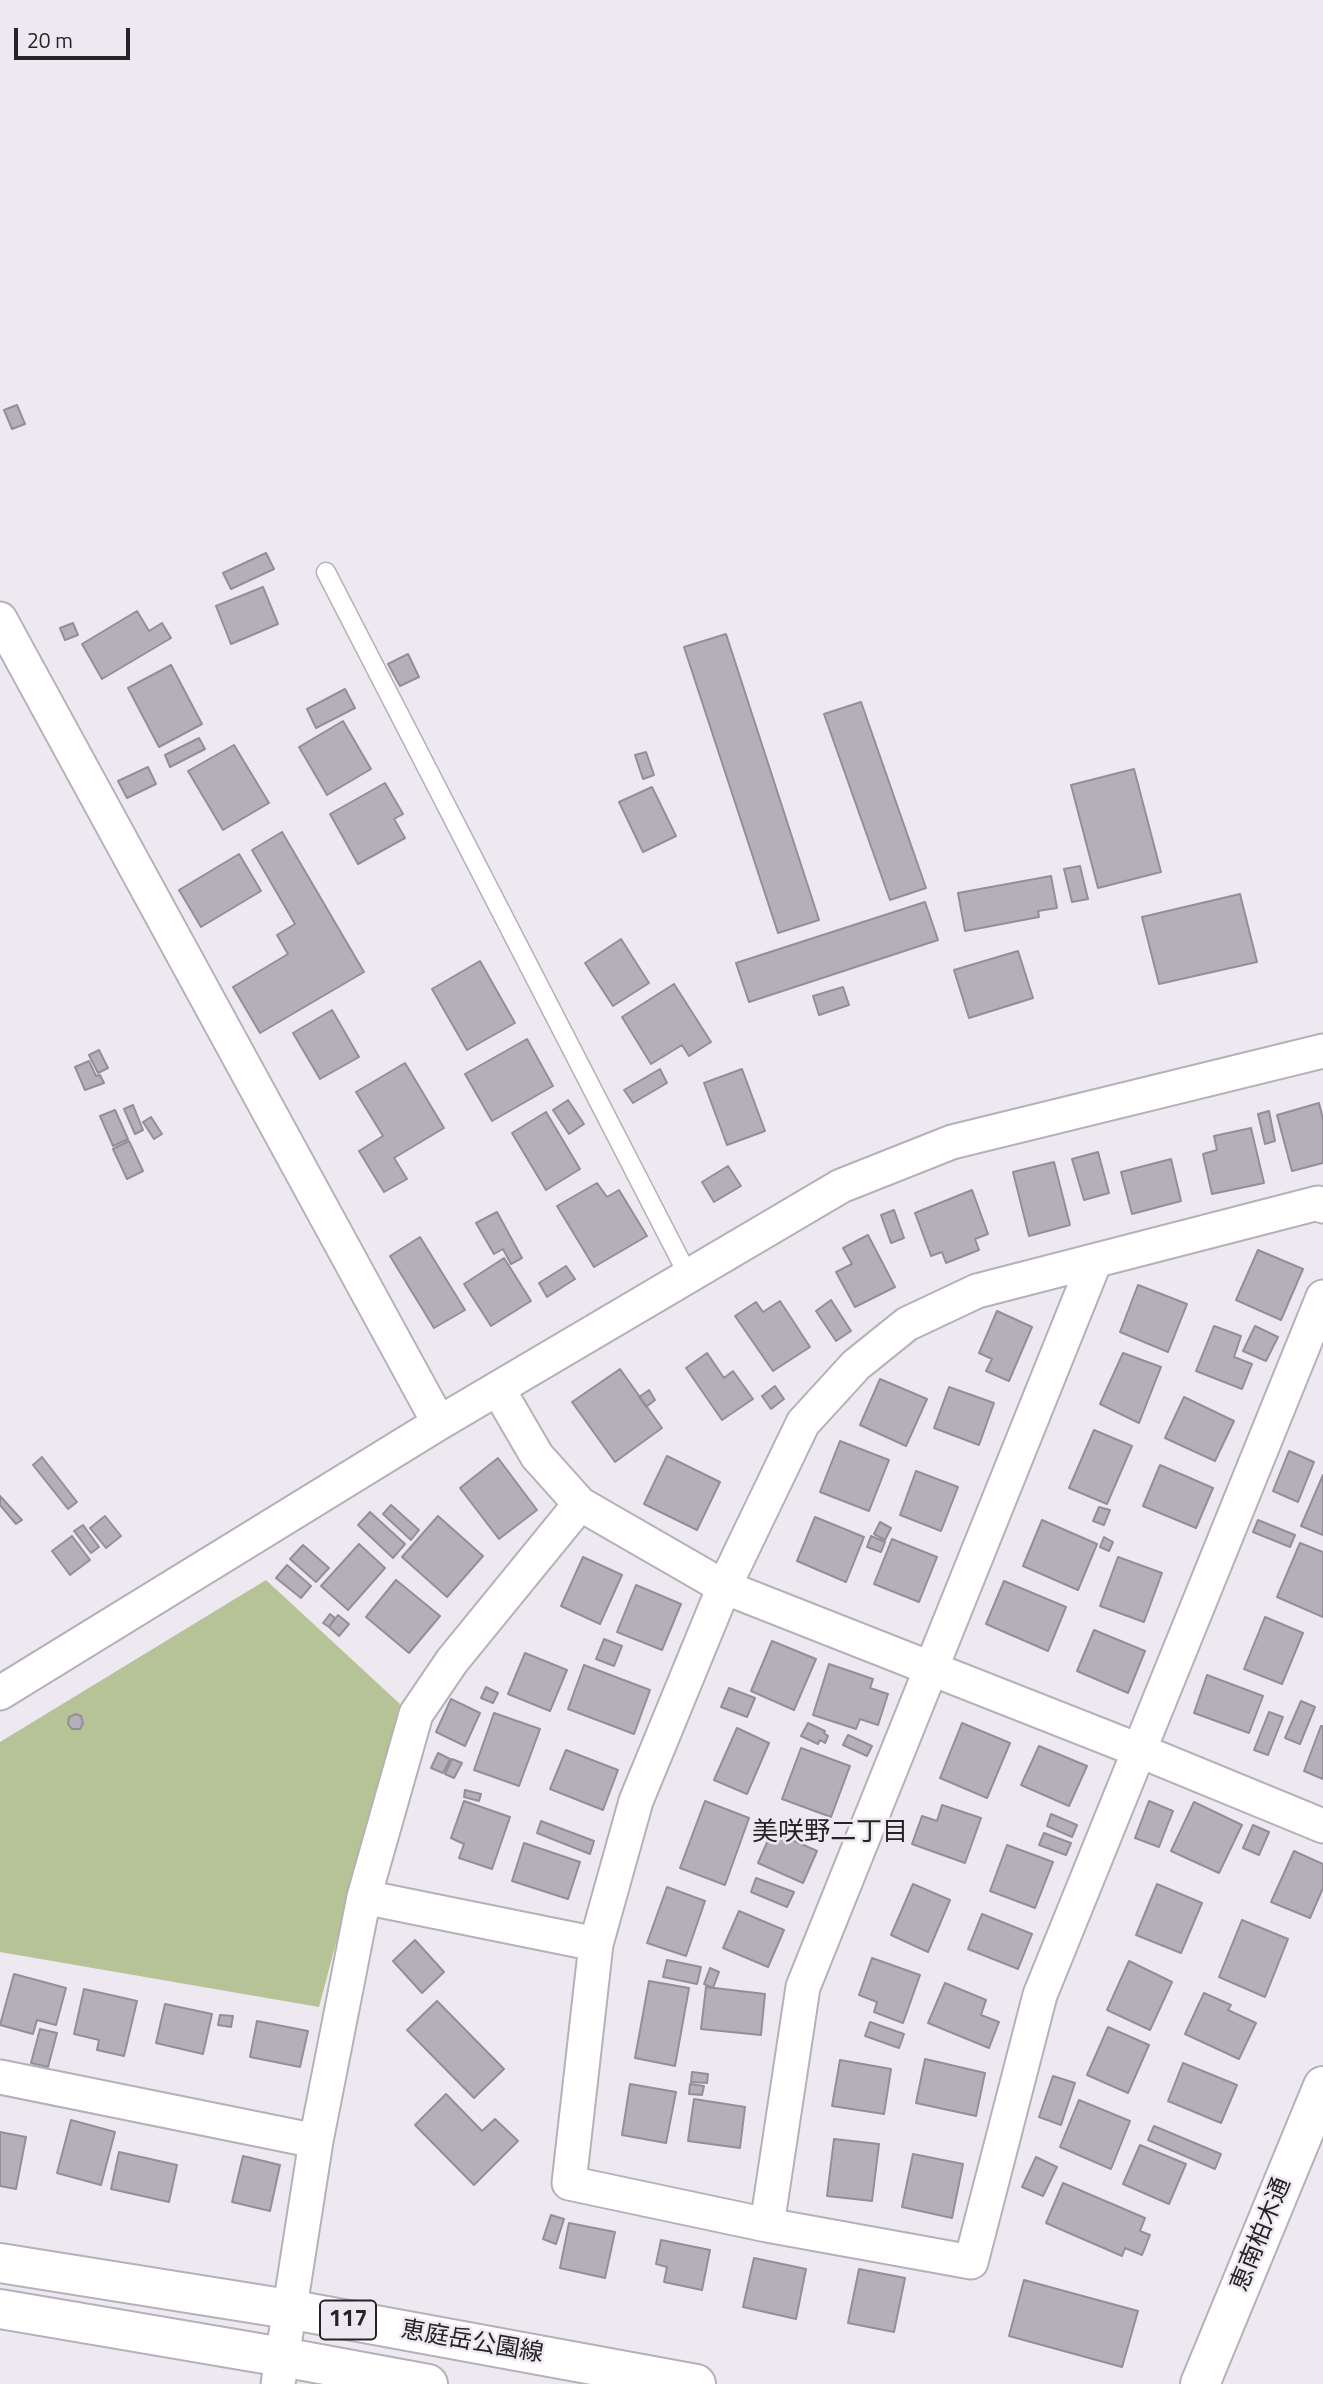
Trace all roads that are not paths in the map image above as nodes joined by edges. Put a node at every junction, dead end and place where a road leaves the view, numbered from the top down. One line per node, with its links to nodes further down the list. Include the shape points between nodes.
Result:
1 (326, 572): 6 (lane)
2 (0, 619): 9 (street)
3 (1323, 1051): 6 (street, via 952,1142 841,1186)
4 (1323, 1206): 5 (street, via 1318,1203)
5 (1095, 1261): 11 (street, via 977,1291 907,1324 856,1365 803,1423); 12 (street)
6 (688, 1275): 8 (street)
7 (1323, 1297): 14 (street)
8 (498, 1389): 9 (street); 10 (street, via 537,1456)
9 (439, 1423): 13 (street)
10 (580, 1504): 11 (street); 16 (street, via 452,1661 416,1714)
11 (724, 1587): 12 (street); 17 (street, via 636,1801)
12 (931, 1669): 14 (street); 21 (street, via 803,1987)
13 (0, 1693)
14 (1138, 1749): 15 (street); 21 (street, via 1040,1995 971,2262)
15 (1323, 1826)
16 (364, 1897): 17 (street); 20 (street)
17 (596, 1944): 21 (street, via 569,2183)
18 (0, 2077): 20 (street)
19 (1323, 2086): 28 (main road, 恵南柏木通)
20 (316, 2141): 24 (street)
21 (767, 2225)
22 (0, 2263): 24 (main road, 恵庭岳公園線 / 117)
23 (0, 2309): 25 (main road, 恵庭岳公園線 / 117)
24 (288, 2309): 25 (street); 27 (main road, 恵庭岳公園線 / 117)
25 (280, 2370): 26 (main road, 恵庭岳公園線 / 117)
26 (428, 2384)
27 (696, 2384)
28 (1200, 2384)

